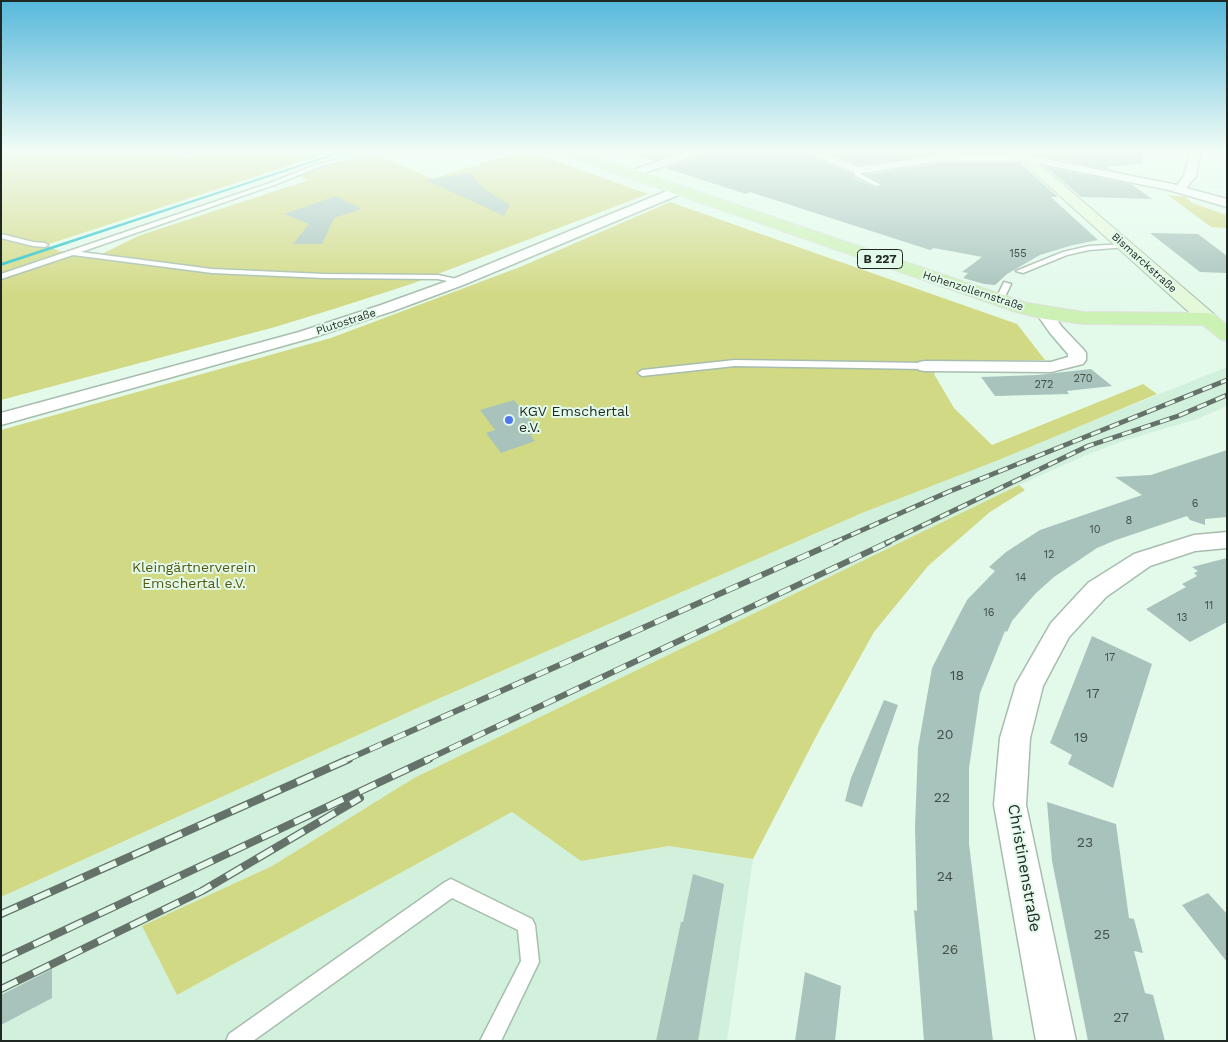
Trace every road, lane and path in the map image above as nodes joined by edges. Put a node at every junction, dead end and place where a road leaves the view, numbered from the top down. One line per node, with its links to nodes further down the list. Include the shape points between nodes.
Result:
1 (230, 199): 11 (lane)
2 (658, 199): 14 (street, Plutostraße)
3 (704, 199): 16 (main road, Hohenzollernstraße / B 227)
4 (1071, 199): 9 (main road, Bismarckstraße)
5 (1212, 199): 6 (street)
6 (1227, 203)
7 (1, 236): 8 (lane)
8 (45, 245)
9 (1125, 246): 12 (lane, via 1065,253); 18 (main road, Bismarckstraße)
10 (59, 251): 11 (lane)
11 (72, 253): 13 (lane); 14 (lane, via 212,271 438,277)
12 (1020, 271)
13 (1, 277)
14 (458, 282): 22 (street, Plutostraße, via 305,335)
15 (1007, 284): 16 (lane)
16 (1000, 301): 17 (main road, Hohenzollernstraße / B 227)
17 (1044, 313): 18 (main road, Hohenzollernstraße / B 227, via 1084,318); 20 (street, via 1077,353 1077,360 1051,367)
18 (1208, 319): 19 (main road, Bismarckstraße)
19 (1227, 335)
20 (925, 366): 21 (lane, via 735,363)
21 (642, 373)
22 (1, 419)
23 (1227, 540): 26 (street, Christinenstraße, via 1194,543 1142,560 1097,590 1060,630 1030,684 1015,738 1010,805)
24 (236, 1041): 25 (lane, via 451,888 526,924 530,962)
25 (490, 1041)
26 (1056, 1041)

